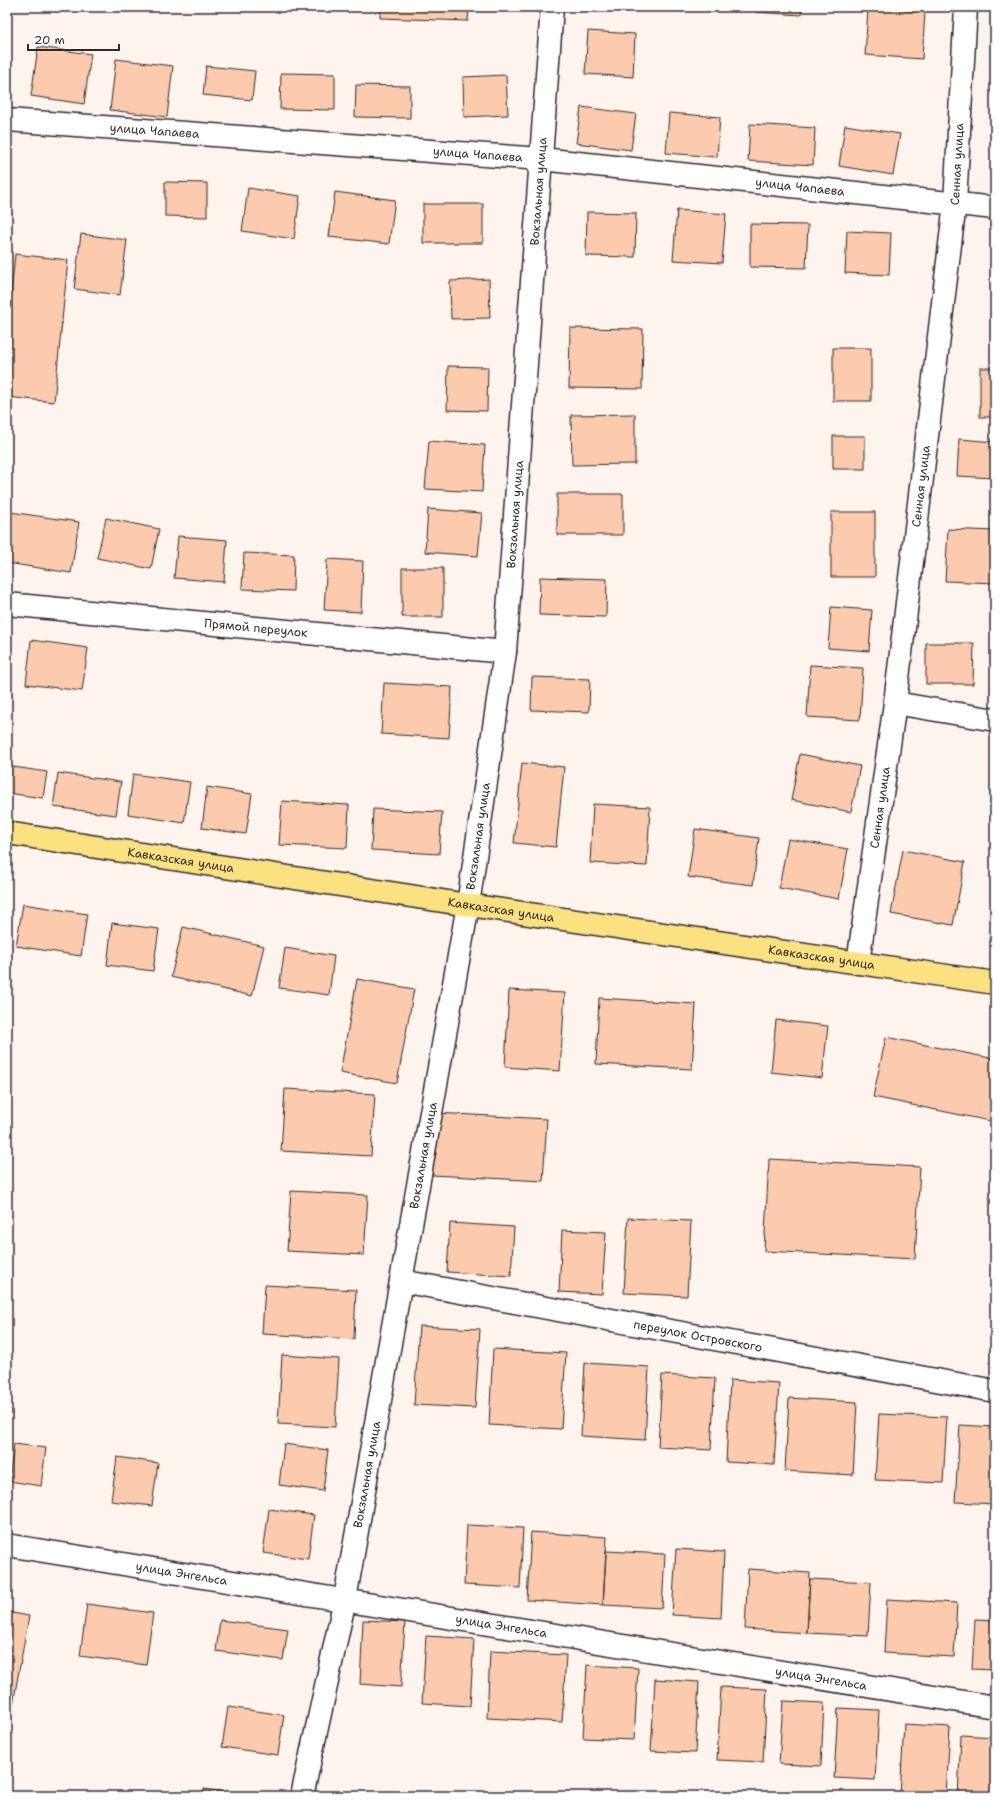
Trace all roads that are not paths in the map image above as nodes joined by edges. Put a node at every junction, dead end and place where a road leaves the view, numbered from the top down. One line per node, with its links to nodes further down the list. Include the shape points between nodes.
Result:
1 (552, 7): 4 (street, Вокзальная улица)
2 (966, 7): 5 (street, Сенная улица)
3 (7, 120): 4 (street, улица Чапаева)
4 (541, 159): 5 (street, улица Чапаева); 8 (street, Вокзальная улица)
5 (955, 203): 6 (street, улица Чапаева); 9 (street, Сенная улица)
6 (995, 208)
7 (7, 604): 8 (street, Прямой переулок)
8 (505, 652): 12 (street, Вокзальная улица)
9 (895, 703): 10 (street); 13 (street, Сенная улица)
10 (995, 720)
11 (7, 833): 12 (main road, Кавказская улица)
12 (468, 905): 13 (main road, Кавказская улица); 15 (street, Вокзальная улица)
13 (858, 963): 14 (main road, Кавказская улица)
14 (995, 984)
15 (401, 1281): 16 (street, переулок Островского); 18 (street, Вокзальная улица)
16 (995, 1392)
17 (7, 1545): 18 (street, улица Энгельса)
18 (345, 1599): 19 (street, улица Энгельса); 20 (street, Вокзальная улица)
19 (995, 1707)
20 (302, 1796)

